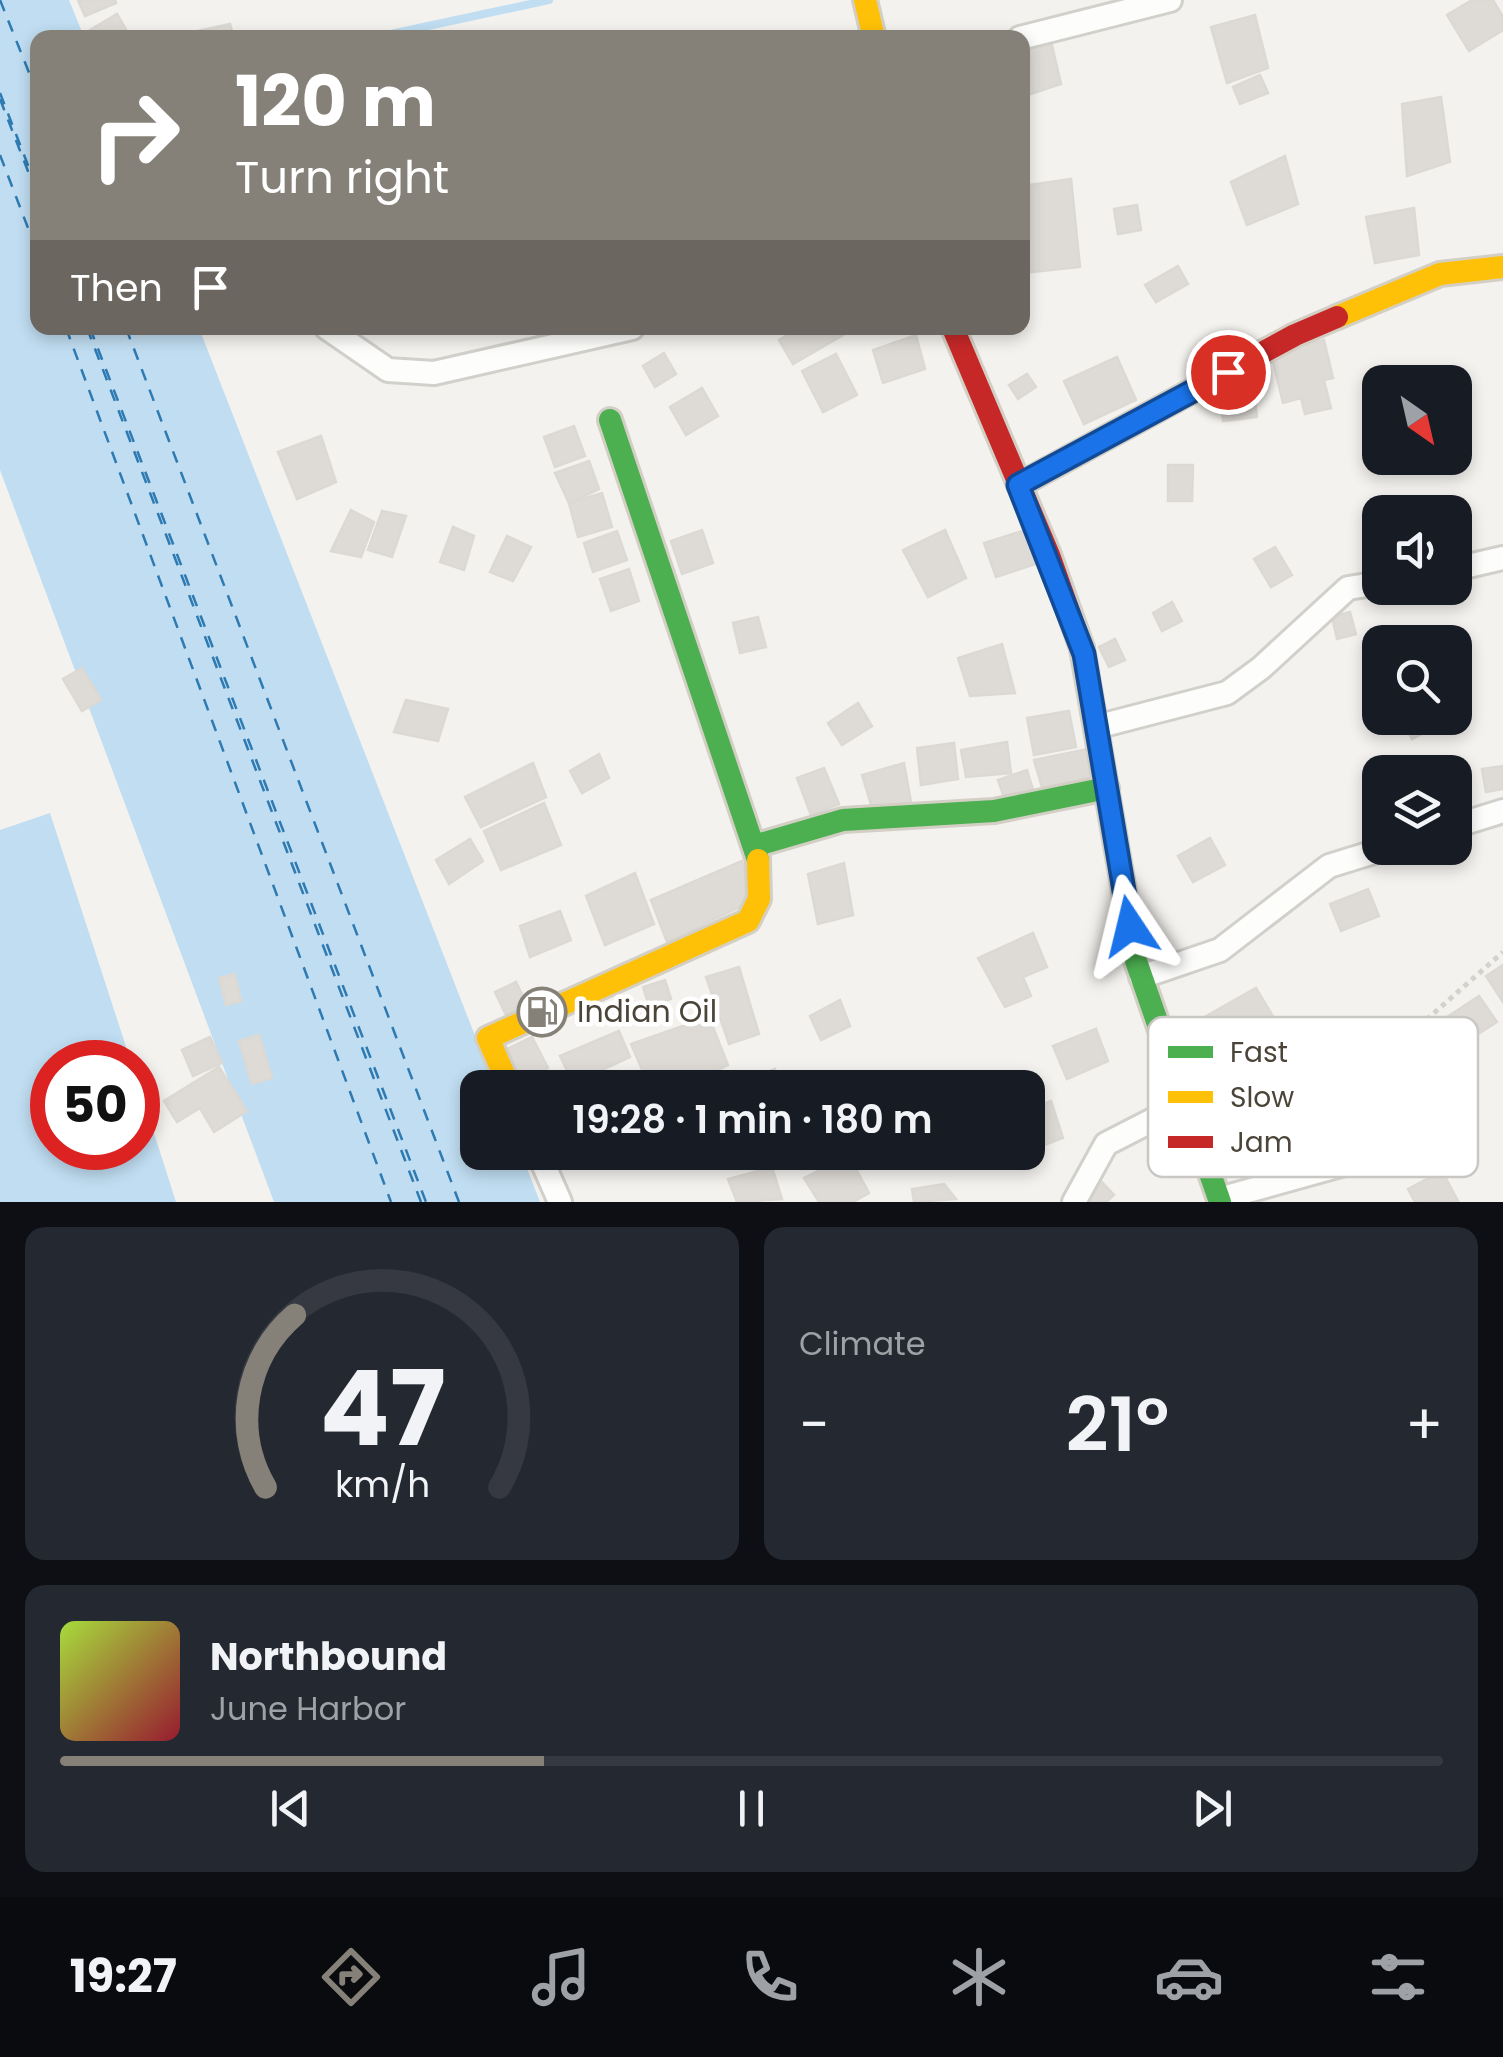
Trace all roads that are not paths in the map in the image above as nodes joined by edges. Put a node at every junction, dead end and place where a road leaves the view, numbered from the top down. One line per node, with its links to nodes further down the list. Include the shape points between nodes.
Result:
1 (865, 0): 3 (street)
2 (1170, 0): 4 (street)
3 (872, 30)
4 (1030, 35)
5 (1503, 268): 10 (street, via 1440,274 1295,335)
6 (337, 335): 7 (street, via 388,370 434,374)
7 (602, 335)
8 (957, 335): 10 (street)
9 (610, 420): 18 (street)
10 (1018, 485): 14 (street, via 1084,654)
11 (1503, 558): 12 (street)
12 (1472, 565)
13 (1362, 586): 14 (street, via 1348,588 1227,692)
14 (1096, 727): 15 (street)
15 (1107, 788): 18 (street, via 994,811 842,820); 20 (street)
16 (1503, 811): 17 (street)
17 (1472, 821)
18 (754, 846): 22 (street, via 763,889 748,921 488,1038)
19 (1362, 856): 20 (street, via 1328,866 1220,950)
20 (1141, 977): 21 (street)
21 (1155, 1017)
22 (502, 1070)
23 (1148, 1122): 29 (street, via 1106,1144)
24 (546, 1170): 28 (street)
25 (1210, 1177): 27 (street)
26 (1302, 1177): 27 (street)
27 (1219, 1201)
28 (560, 1202)
29 (1074, 1202)

